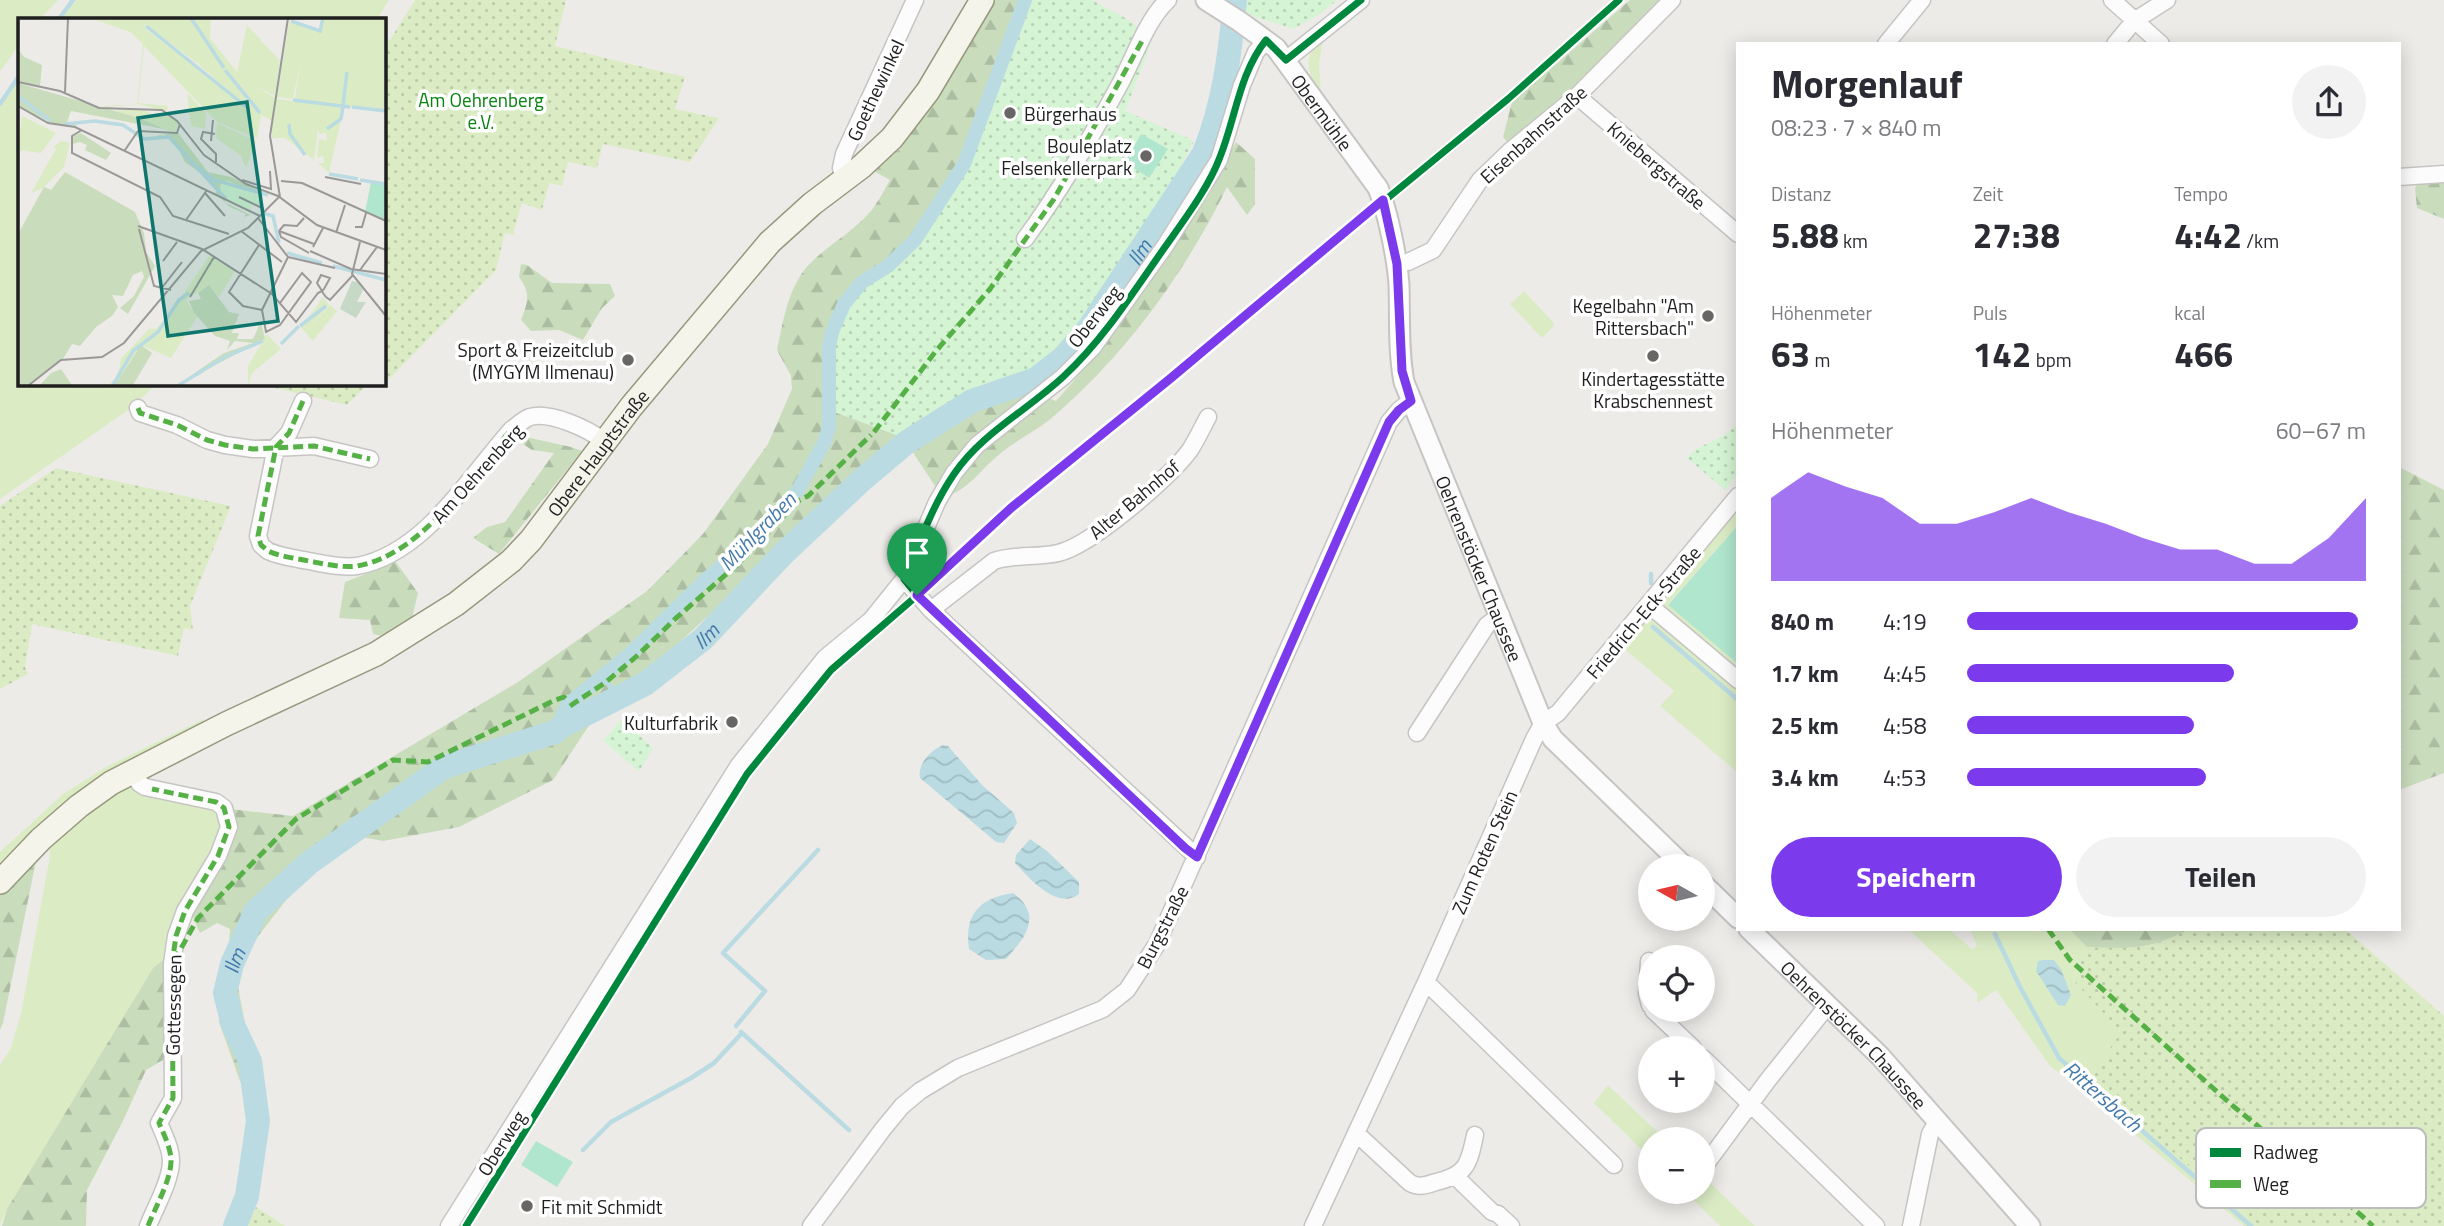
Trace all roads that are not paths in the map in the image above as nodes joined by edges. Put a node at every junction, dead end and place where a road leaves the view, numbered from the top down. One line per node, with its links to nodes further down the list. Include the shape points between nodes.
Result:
1 (915, 0): 20 (street, Goethewinkel, via 845,153)
2 (982, 0): 20 (main road, Obere Hauptstraße, via 902,127)
3 (1168, 0): 23 (street, via 1054,199)
4 (1361, 0): 16 (street)
5 (1672, 0): 17 (street, Eisenbahnstraße)
6 (1899, 0): 10 (street)
7 (2112, 0): 11 (street)
8 (2166, 0): 11 (street)
9 (1209, 3): 12 (street, Obermühle)
10 (1917, 6): 13 (street)
11 (2134, 21): 14 (street); 15 (street)
12 (1266, 40): 16 (street, Obermühle); 33 (street, Oberweg, via 1242,85 1219,160 1179,226 1093,346 1063,377 977,445 954,473)
13 (1888, 42)
14 (2117, 42)
15 (2159, 42)
16 (1286, 60): 21 (street, Obermühle, via 1378,188)
17 (1577, 96): 22 (street, Kniebergstraße); 24 (street, Eisenbahnstraße, via 1480,180 1433,250)
18 (2444, 174): 19 (street)
19 (2401, 177)
20 (844, 180): 29 (main road, Obere Hauptstraße, via 770,242)
21 (1387, 217): 24 (street, Oehrenstöcker Chaussee)
22 (1736, 232)
23 (1025, 239)
24 (1397, 264): 26 (street, Oehrenstöcker Chaussee, via 1402,371)
25 (303, 401): 30 (street, Am Oehrenberg, via 289,433)
26 (1411, 401): 36 (street, Oehrenstöcker Chaussee); 42 (street, Burgstraße, via 1389,422)
27 (138, 408): 30 (street, via 206,440 253,449)
28 (1209, 417): 35 (street, Alter Bahnhof, via 1178,464 1088,539 1058,554 994,561)
29 (604, 441): 30 (street, Am Oehrenberg, via 586,429 543,416 524,420 422,531 378,558 343,567 276,555 261,545 259,524); 40 (main road, Obere Hauptstraße, via 531,540 456,604 376,654)
30 (276, 447): 31 (street, via 314,446)
31 (370, 459)
32 (1736, 498): 34 (street, Friedrich-Eck-Straße)
33 (904, 579): 35 (street); 60 (street, Oberweg, via 872,620 825,658 739,765)
34 (1649, 605): 37 (street); 38 (street, Friedrich-Eck-Straße, via 1558,713)
35 (931, 610): 42 (street)
36 (1501, 615): 38 (street, Oehrenstöcker Chaussee); 39 (street, via 1487,625)
37 (1736, 678)
38 (1543, 723): 41 (street, Oehrenstöcker Chaussee, via 1553,739); 47 (street, Zum Roten Stein)
39 (1417, 733)
40 (133, 771): 43 (main road, Obere Hauptstraße, via 79,806); 59 (street, Gottessegen, via 145,787 216,802 229,821 223,846 185,911 176,936 173,1098 159,1123 171,1161)
41 (1672, 854)
42 (1197, 857): 61 (street, Burgstraße, via 1157,944 1116,1001 958,1068 920,1090 902,1106)
43 (0, 882)
44 (1715, 896): 45 (street)
45 (1736, 916)
46 (1751, 931): 48 (street, Oehrenstöcker Chaussee)
47 (1426, 982): 54 (street, Zum Roten Stein); 57 (street)
48 (1828, 1005): 52 (street); 53 (street, Oehrenstöcker Chaussee)
49 (1666, 1022): 50 (street)
50 (1680, 1036)
51 (1715, 1069): 52 (street)
52 (1751, 1103): 56 (street); 64 (street)
53 (1938, 1120): 65 (street, via 1930,1134); 66 (street, Oehrenstöcker Chaussee)
54 (1356, 1133): 58 (street, via 1416,1186); 62 (street, Zum Roten Stein)
55 (1475, 1135): 58 (street, via 1464,1169)
56 (1715, 1152)
57 (1614, 1165)
58 (1456, 1177): 63 (street)
59 (148, 1226)
60 (449, 1226)
61 (811, 1226)
62 (1313, 1226)
63 (1511, 1226)
64 (1876, 1226)
65 (1911, 1226)
66 (2030, 1226)

